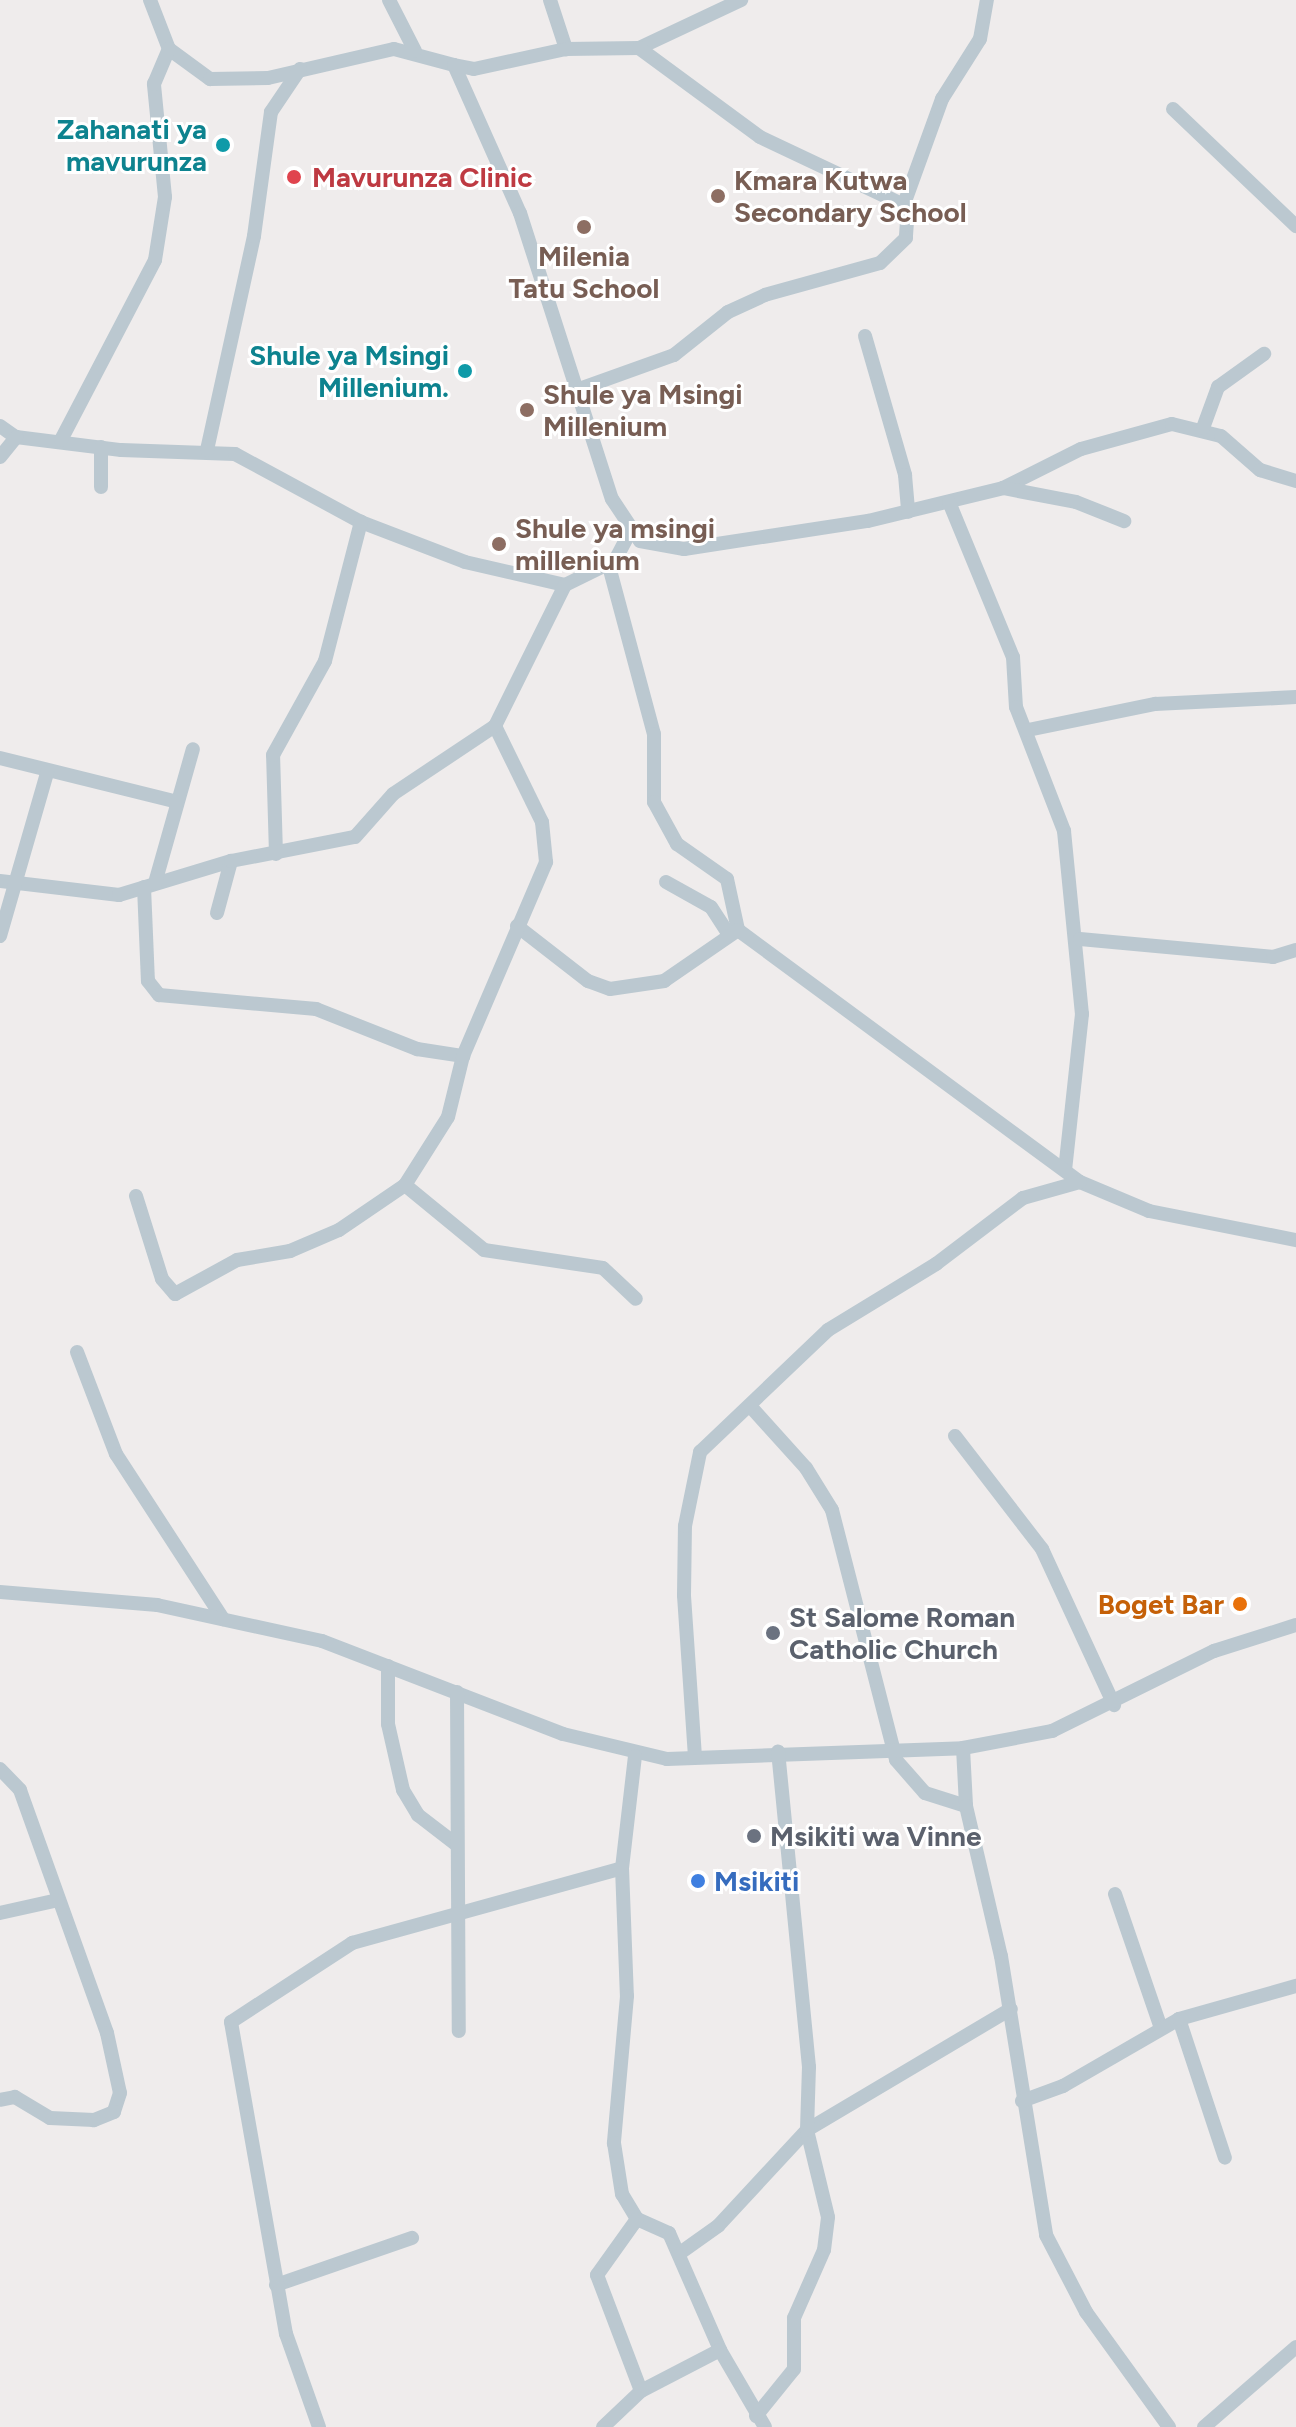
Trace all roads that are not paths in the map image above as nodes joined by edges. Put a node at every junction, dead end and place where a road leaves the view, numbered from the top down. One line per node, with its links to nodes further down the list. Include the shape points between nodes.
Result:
1 (150, 0): 7 (street)
2 (389, 0): 9 (street)
3 (550, 0): 8 (street)
4 (741, 0): 6 (street)
5 (987, 0): 13 (street, via 980,39 942,99)
6 (639, 48): 8 (street); 13 (street, via 760,137 863,191)
7 (169, 49): 11 (street, via 190,70 223,81); 21 (street, via 154,84 165,197 155,260)
8 (566, 49): 10 (street, via 486,68)
9 (415, 51): 10 (street); 11 (street, via 370,51)
10 (454, 65): 17 (street, via 520,213)
11 (300, 69): 23 (street, via 271,112 254,236)
12 (1173, 109): 14 (street)
13 (904, 204): 17 (street, via 911,216 906,238 880,263 765,295 728,312 674,355)
14 (1296, 226)
15 (865, 336): 30 (street, via 905,475)
16 (1264, 354): 19 (street, via 1218,387)
17 (579, 389): 33 (street, via 604,479)
18 (0, 426): 20 (street)
19 (1203, 428): 25 (street); 27 (street, via 1129,432)
20 (16, 437): 21 (street); 24 (street)
21 (61, 440): 22 (street)
22 (101, 447): 23 (street); 26 (street)
23 (207, 450): 32 (street, via 235,454)
24 (0, 457)
25 (1290, 481): 28 (street)
26 (101, 487)
27 (1003, 488): 29 (street); 31 (street, via 1076,502)
28 (1296, 494)
29 (949, 502): 30 (street); 38 (street, via 1013,657 1016,707)
30 (908, 512): 33 (street, via 684,549 652,546)
31 (1124, 521)
32 (361, 522): 35 (street, via 465,562); 43 (street, via 325,661 273,755)
33 (630, 532): 34 (street)
34 (614, 561): 35 (street); 50 (street, via 620,623 654,734 652,785 662,827 727,879)
35 (565, 585): 37 (street)
36 (1296, 697): 38 (street, via 1155,704)
37 (495, 726): 43 (street, via 393,794 355,837); 49 (street, via 511,771 534,803 546,845)
38 (1028, 730): 52 (street, via 1057,804)
39 (193, 749): 42 (street)
40 (0, 758): 41 (street)
41 (47, 773): 42 (street); 45 (street)
42 (174, 801): 47 (street)
43 (276, 854): 44 (street)
44 (231, 861): 47 (street); 48 (street)
45 (6, 882): 47 (street, via 119,895); 51 (street)
46 (666, 882): 50 (street, via 711,907)
47 (150, 885): 54 (street, via 148,981 159,995 316,1009 417,1049)
48 (217, 913)
49 (517, 926): 50 (street, via 588,981 610,989 664,981); 54 (street)
50 (733, 931): 55 (street)
51 (0, 936)
52 (1080, 939): 53 (street, via 1273,957); 55 (street, via 1082,1014)
53 (1296, 950)
54 (463, 1056): 57 (street, via 448,1117)
55 (1065, 1170): 56 (street)
56 (1080, 1182): 59 (street, via 1149,1211); 62 (street, via 1023,1198 936,1264 828,1330)
57 (405, 1185): 58 (street, via 339,1230 290,1251 237,1260 175,1294 162,1279); 60 (street, via 484,1250 603,1268)
58 (136, 1196)
59 (1296, 1240)
60 (636, 1299)
61 (77, 1352): 65 (street, via 116,1454)
62 (751, 1407): 71 (street, via 806,1468 832,1510); 74 (street, via 708,1441 690,1484 684,1595)
63 (955, 1436): 69 (street, via 1042,1549)
64 (0, 1592): 65 (street)
65 (223, 1619): 67 (street)
66 (1296, 1625): 69 (street, via 1214,1651)
67 (388, 1666): 68 (street); 77 (street, via 388,1724 403,1790 418,1815)
68 (457, 1692): 73 (street); 77 (street)
69 (1114, 1705): 70 (street, via 1052,1731)
70 (963, 1748): 71 (street); 76 (street)
71 (890, 1749): 72 (street); 76 (street, via 925,1793)
72 (778, 1752): 74 (street); 90 (street, via 809,2067)
73 (635, 1756): 74 (street); 78 (street)
74 (695, 1757)
75 (0, 1769): 80 (street, via 20,1790)
76 (966, 1806): 84 (street)
77 (457, 1845): 81 (street)
78 (622, 1868): 81 (street); 92 (street, via 627,1996 614,2143 622,2194)
79 (1115, 1894): 86 (street)
80 (58, 1900): 82 (street); 88 (street, via 107,2033 119,2104 94,2120 64,2120 15,2097)
81 (460, 1908): 87 (street); 95 (street, via 352,1943 231,2022)
82 (0, 1913)
83 (1296, 1986): 85 (street)
84 (1011, 2009): 89 (street); 90 (street)
85 (1179, 2019): 86 (street); 91 (street)
86 (1161, 2028): 89 (street, via 1063,2086)
87 (459, 2031)
88 (0, 2100)
89 (1022, 2101): 102 (street, via 1038,2208 1053,2254)
90 (807, 2130): 94 (street, via 718,2226); 99 (street, via 827,2190 826,2243 794,2318 790,2378)
91 (1225, 2158)
92 (637, 2219): 94 (street, via 669,2233); 98 (street, via 597,2275)
93 (412, 2238): 95 (street)
94 (680, 2253): 97 (street)
95 (276, 2285): 100 (street)
96 (1296, 2347): 103 (street)
97 (720, 2350): 98 (street); 99 (street)
98 (641, 2391): 101 (street)
99 (760, 2421)
100 (319, 2427)
101 (603, 2427)
102 (1169, 2427)
103 (1204, 2427)

